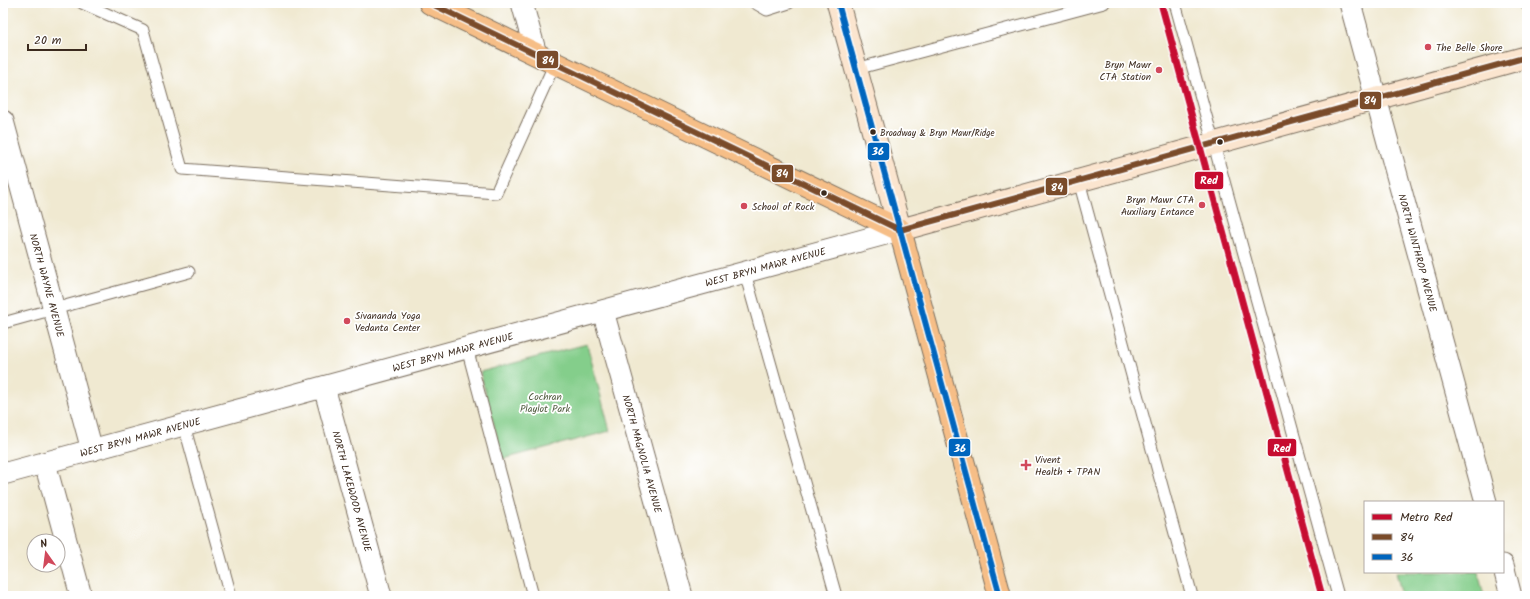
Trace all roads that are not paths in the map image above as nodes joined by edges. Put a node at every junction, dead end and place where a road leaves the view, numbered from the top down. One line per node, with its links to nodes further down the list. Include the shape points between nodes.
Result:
1 (82, 3): 12 (lane, via 143,30 182,169 496,193)
2 (430, 3): 10 (main road)
3 (522, 3): 10 (street)
4 (755, 3): 5 (lane, via 767,10)
5 (789, 3)
6 (838, 3): 13 (main road)
7 (1104, 3): 13 (lane)
8 (1175, 3): 16 (lane)
9 (1350, 3): 14 (street, NORTH WINTHROP AVENUE)
10 (536, 54): 12 (main road)
11 (1527, 57): 14 (main road, WEST BRYN MAWR AVENUE)
12 (555, 63): 18 (main road)
13 (856, 69): 18 (main road)
14 (1376, 99): 16 (main road, WEST BRYN MAWR AVENUE); 30 (street, NORTH WINTHROP AVENUE)
15 (3, 121): 21 (street, NORTH WAYNE AVENUE)
16 (1213, 144): 17 (main road, WEST BRYN MAWR AVENUE); 40 (lane)
17 (1079, 181): 18 (main road, WEST BRYN MAWR AVENUE); 39 (lane)
18 (900, 230): 20 (street, WEST BRYN MAWR AVENUE); 38 (main road)
19 (189, 272): 21 (lane)
20 (745, 272): 22 (street, WEST BRYN MAWR AVENUE); 37 (lane)
21 (54, 309): 23 (lane); 27 (street, NORTH WAYNE AVENUE)
22 (603, 311): 24 (street, WEST BRYN MAWR AVENUE); 36 (street, NORTH MAGNOLIA AVENUE)
23 (3, 323)
24 (467, 348): 25 (street, WEST BRYN MAWR AVENUE); 35 (lane)
25 (324, 387): 26 (street, WEST BRYN MAWR AVENUE); 34 (street, NORTH LAKEWOOD AVENUE)
26 (184, 425): 27 (street, WEST BRYN MAWR AVENUE); 33 (lane)
27 (92, 450): 28 (street, WEST BRYN MAWR AVENUE)
28 (45, 463): 29 (street, WEST BRYN MAWR AVENUE); 32 (street)
29 (3, 474)
30 (1486, 501)
31 (1504, 568): 41 (street)
32 (81, 596)
33 (231, 596)
34 (381, 596)
35 (533, 596)
36 (682, 596)
37 (836, 596)
38 (1000, 596)
39 (1192, 596)
40 (1338, 596)
41 (1512, 596)

